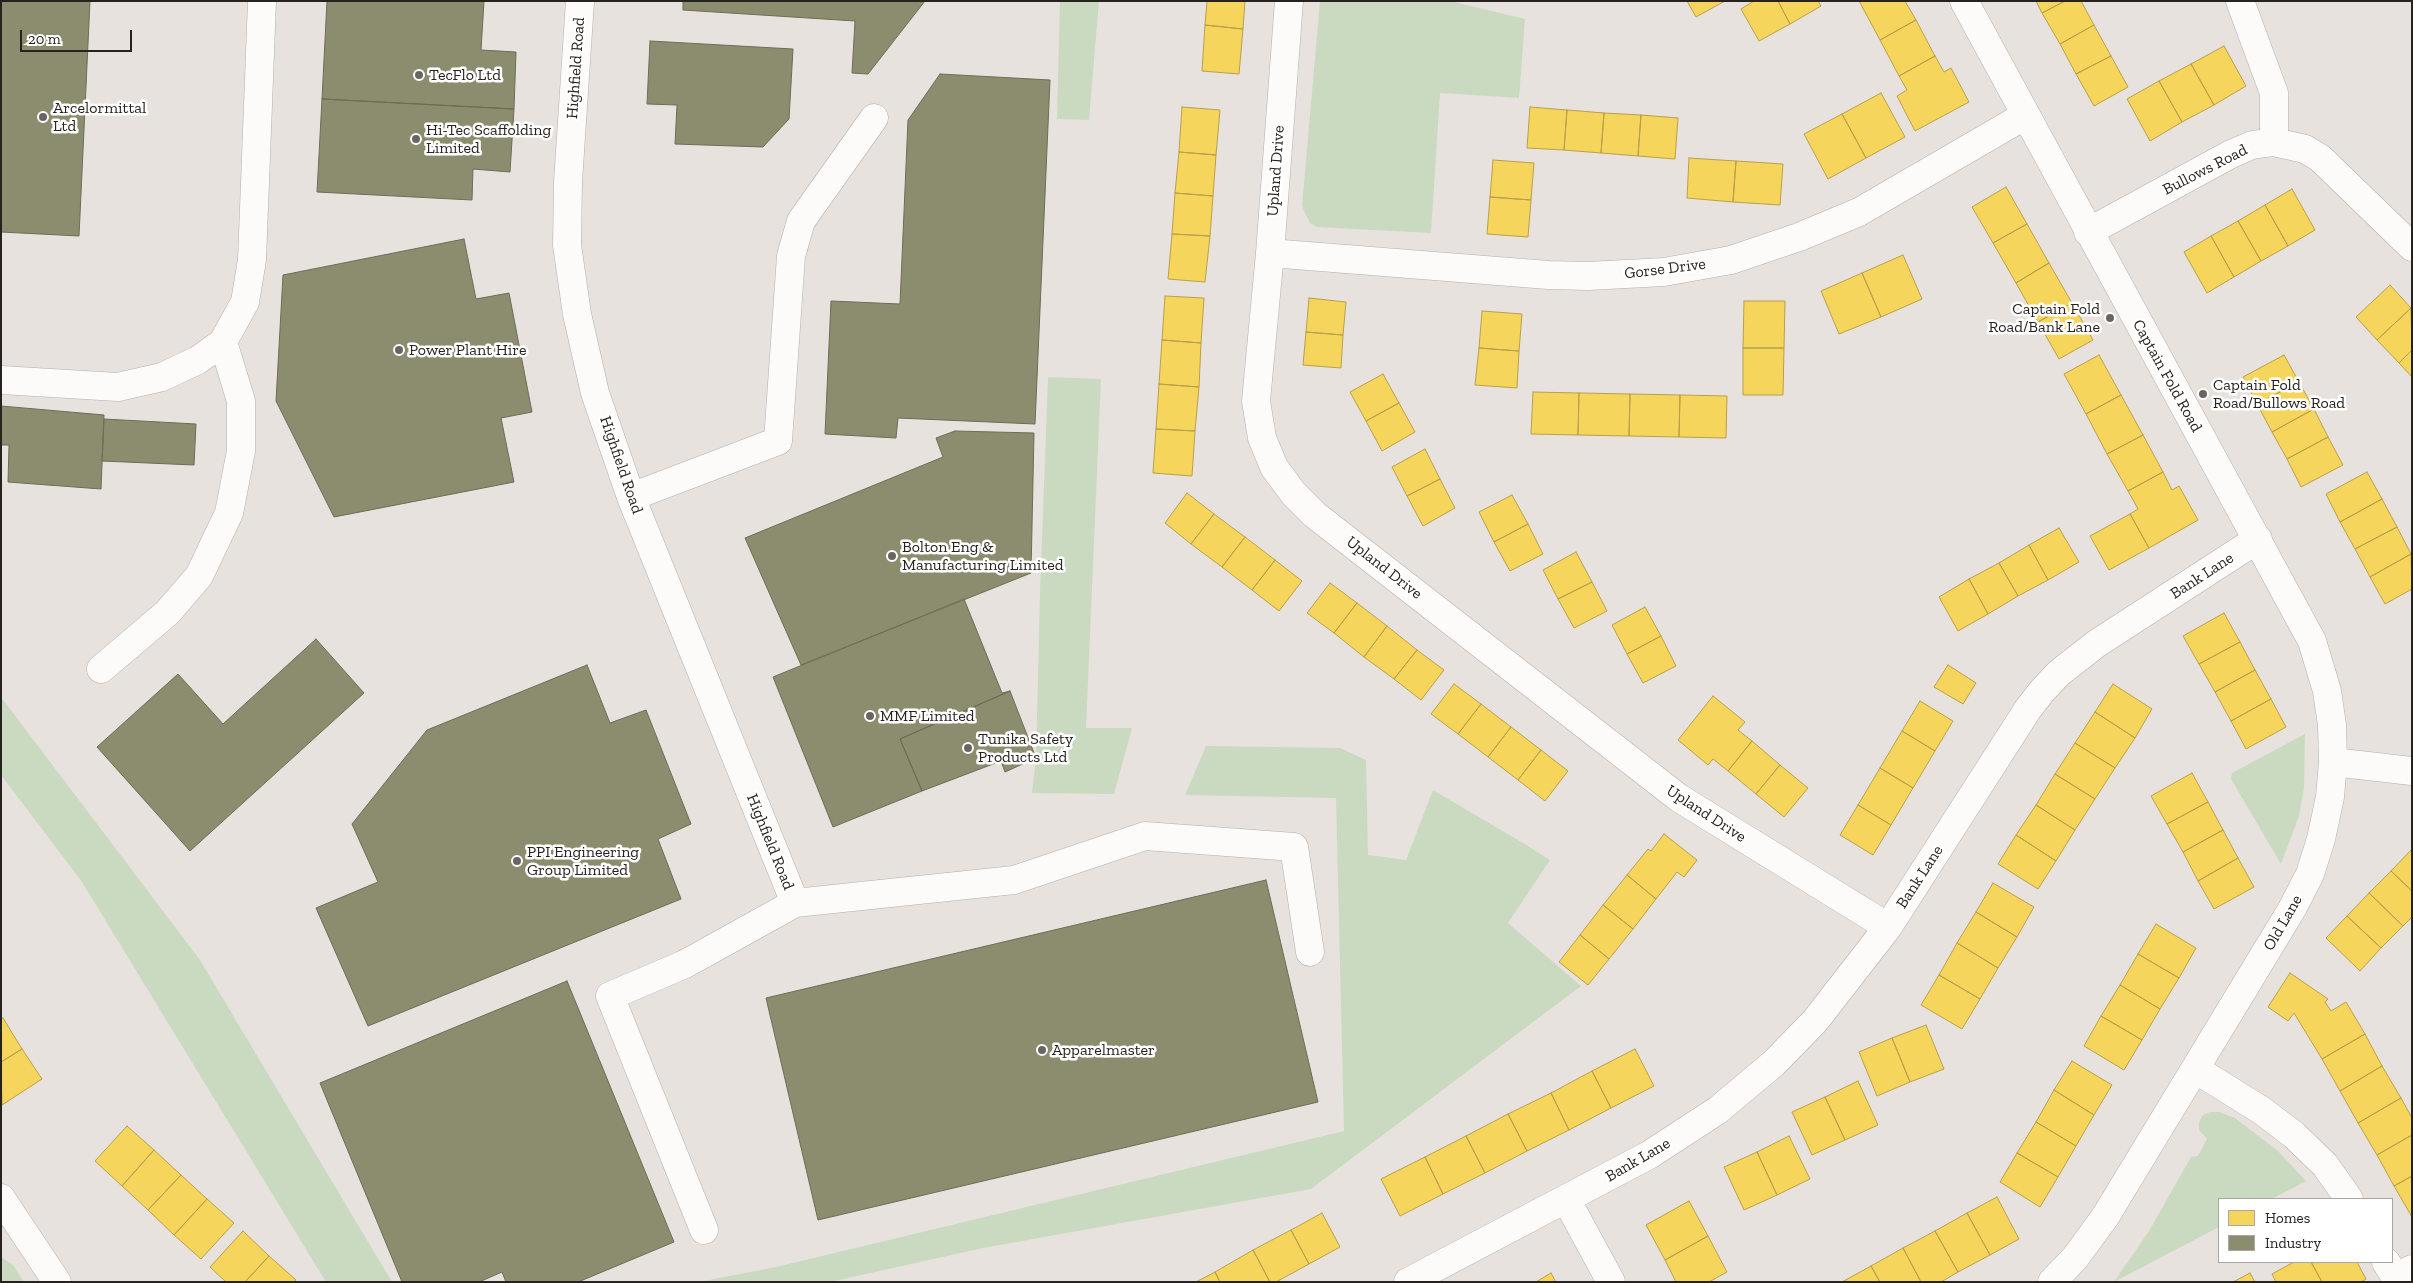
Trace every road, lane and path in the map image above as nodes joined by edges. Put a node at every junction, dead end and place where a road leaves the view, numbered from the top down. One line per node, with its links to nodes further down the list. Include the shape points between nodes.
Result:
1 (262, 1): 12 (street, via 252,260 245,302)
2 (580, 1): 14 (street, Highfield Road, via 567,244 577,314 595,393)
3 (1289, 1): 11 (street, Upland Drive)
4 (1964, 1): 6 (street, Captain Fold Road)
5 (2240, 1): 8 (street, via 2274,93)
6 (2026, 115): 9 (street, Captain Fold Road); 11 (street, Gorse Drive, via 1859,212 1799,238 1731,260 1664,272 1578,276)
7 (874, 118): 14 (street, via 801,220 791,256 778,441)
8 (2274, 142): 9 (street, Bullows Road, via 2252,145 2231,154); 10 (street, Bullows Road, via 2305,149 2320,158)
9 (2088, 232): 15 (street, Captain Fold Road)
10 (2412, 247)
11 (1270, 253): 20 (street, Upland Drive, via 1256,401 1262,438 1274,467 1294,493 1315,515 1679,798)
12 (223, 342): 13 (street, via 198,360 162,377 118,387); 16 (street, via 241,401 241,451 229,513 199,576 167,613)
13 (1, 380)
14 (631, 497): 19 (street, Highfield Road)
15 (2258, 539): 17 (street, Captain Fold Road, via 2312,641 2327,691); 20 (street, Bank Lane, via 2096,644 2059,673 2028,709)
16 (101, 669)
17 (2333, 762): 18 (street); 22 (street, Old Lane, via 2330,797 2310,874)
18 (2412, 771)
19 (795, 903): 21 (street, Highfield Road, via 1014,880 1145,836 1294,847); 26 (street, Highfield Road, via 685,964 610,996)
20 (1888, 927): 25 (street, Bank Lane, via 1815,1021 1774,1063 1718,1110 1649,1155)
21 (1310, 952)
22 (2194, 1069): 24 (street, via 2261,1110 2294,1135 2325,1165); 32 (street, Old Lane, via 2105,1217 2075,1258)
23 (1, 1198): 29 (street)
24 (2348, 1198)
25 (1566, 1199): 30 (street, Bank Lane); 31 (street)
26 (704, 1230)
27 (2387, 1263): 28 (street, via 2396,1278)
28 (2412, 1269)
29 (58, 1282)
30 (1408, 1282)
31 (1611, 1282)
32 (2052, 1282)

